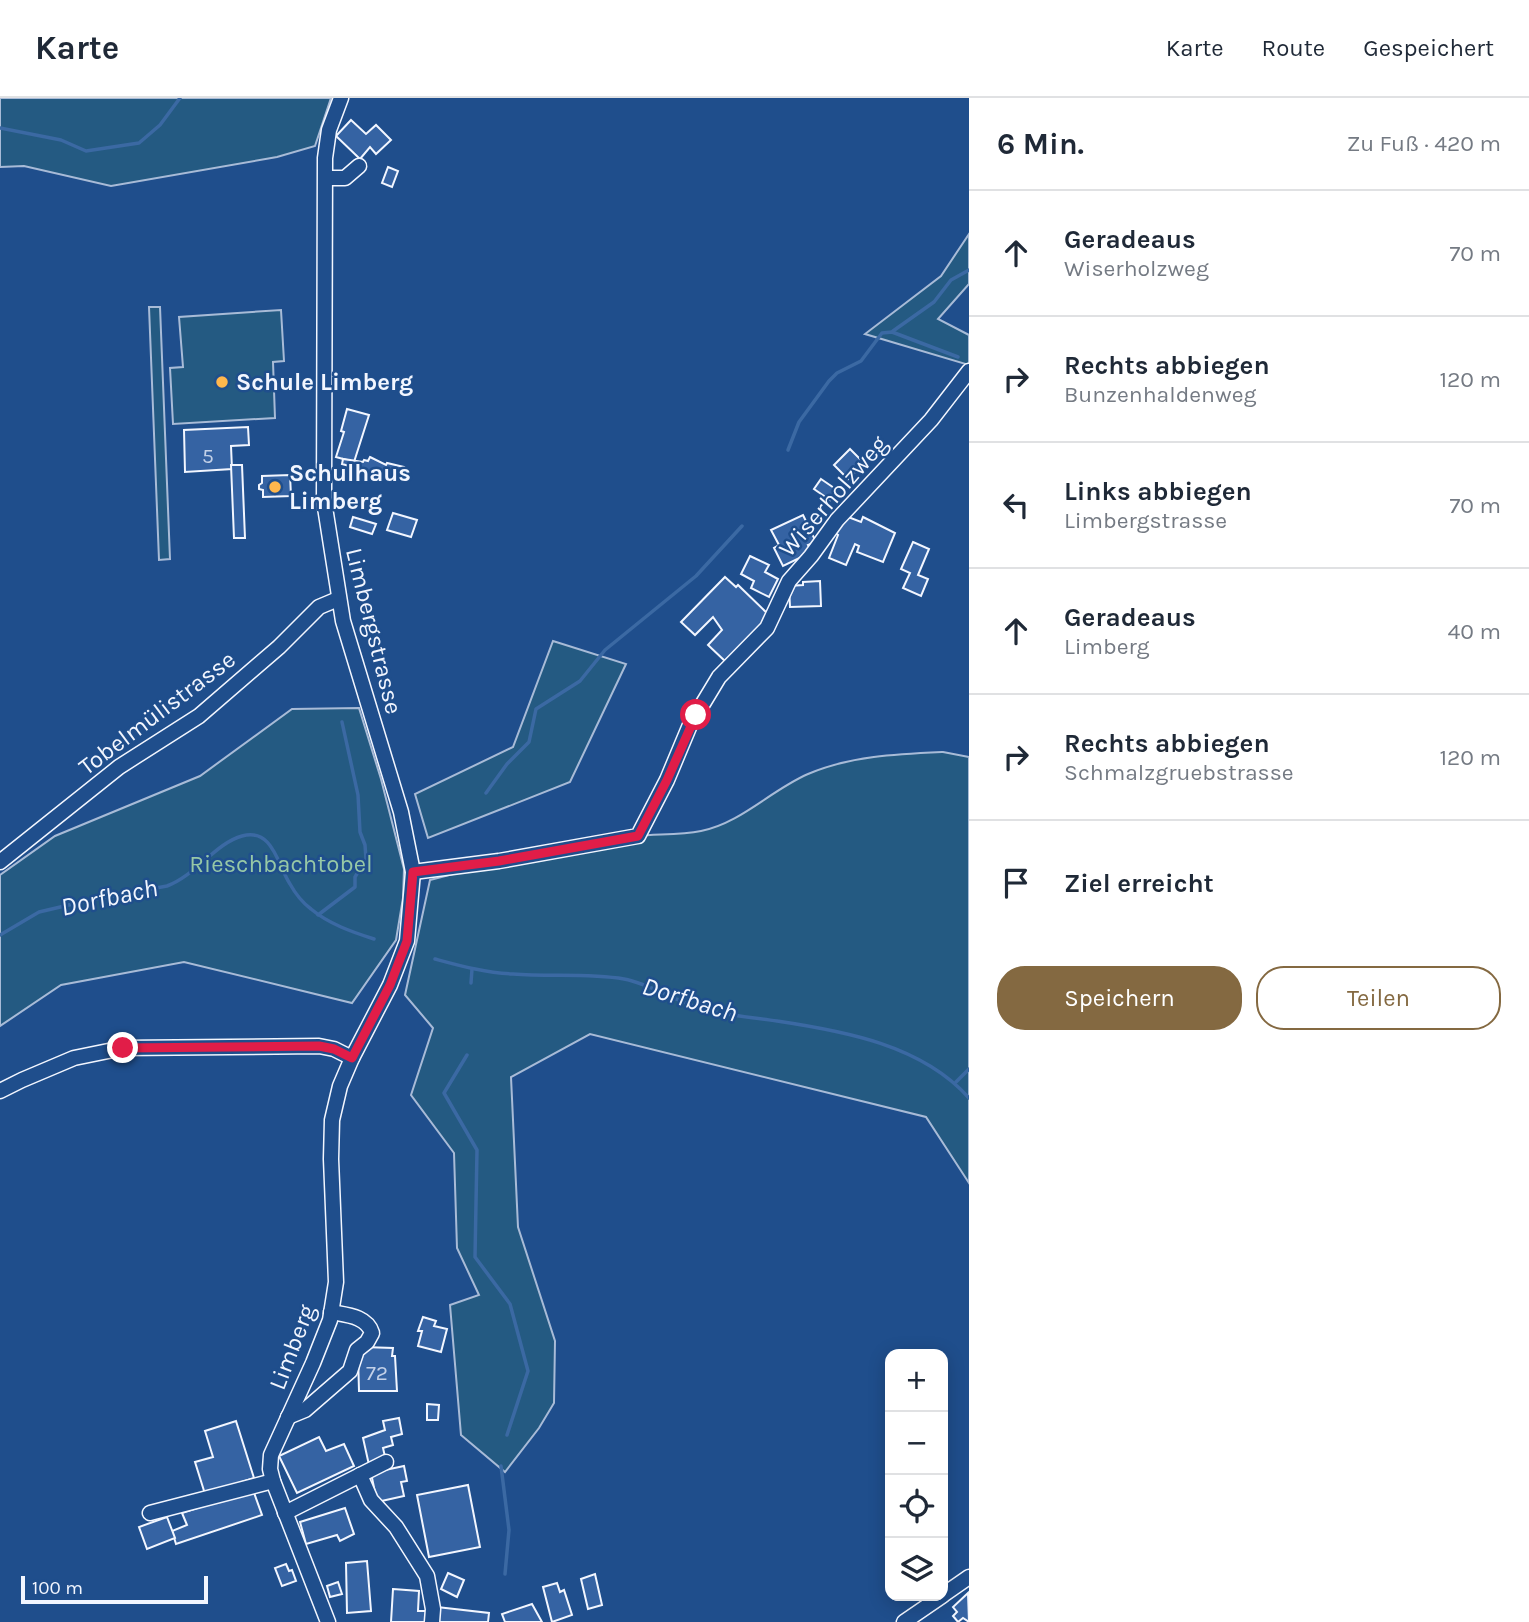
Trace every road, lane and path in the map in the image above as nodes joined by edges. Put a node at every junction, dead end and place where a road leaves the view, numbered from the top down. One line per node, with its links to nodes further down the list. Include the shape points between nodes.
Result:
1 (341, 98): 3 (street, Limbergstrasse, via 329,130)
2 (359, 166): 3 (street, via 345,178)
3 (326, 178): 5 (street, Limbergstrasse, via 323,490)
4 (969, 371): 7 (street, Wiserholzweg, via 931,420 843,512 789,581 767,628 719,677 690,725 638,836)
5 (338, 599): 6 (street, Tobelmülistrasse, via 319,607 199,716 119,767); 7 (street, Limbergstrasse, via 401,812)
6 (0, 862)
7 (413, 872): 8 (street, Limbergstrasse, via 407,941)
8 (383, 999): 9 (street, Limberg)
9 (352, 1058): 10 (street, via 319,1046 123,1048 74,1058); 11 (street, Limberg, via 332,1120 336,1282)
10 (0, 1091)
11 (331, 1312): 12 (street, Limberg); 12 (street, via 360,1319 370,1325 372,1333 357,1350 350,1371 305,1410)
12 (288, 1417): 15 (street, Limberg, via 271,1455)
13 (386, 1462): 14 (street)
14 (360, 1475): 17 (street); 22 (street, via 371,1500 396,1527 427,1576)
15 (273, 1481): 16 (street); 17 (street, Limberg)
16 (150, 1513)
17 (285, 1513): 21 (street, Limberg)
18 (969, 1577): 19 (street)
19 (948, 1591)
20 (934, 1601): 23 (street)
21 (328, 1622)
22 (432, 1622)
23 (904, 1622)

